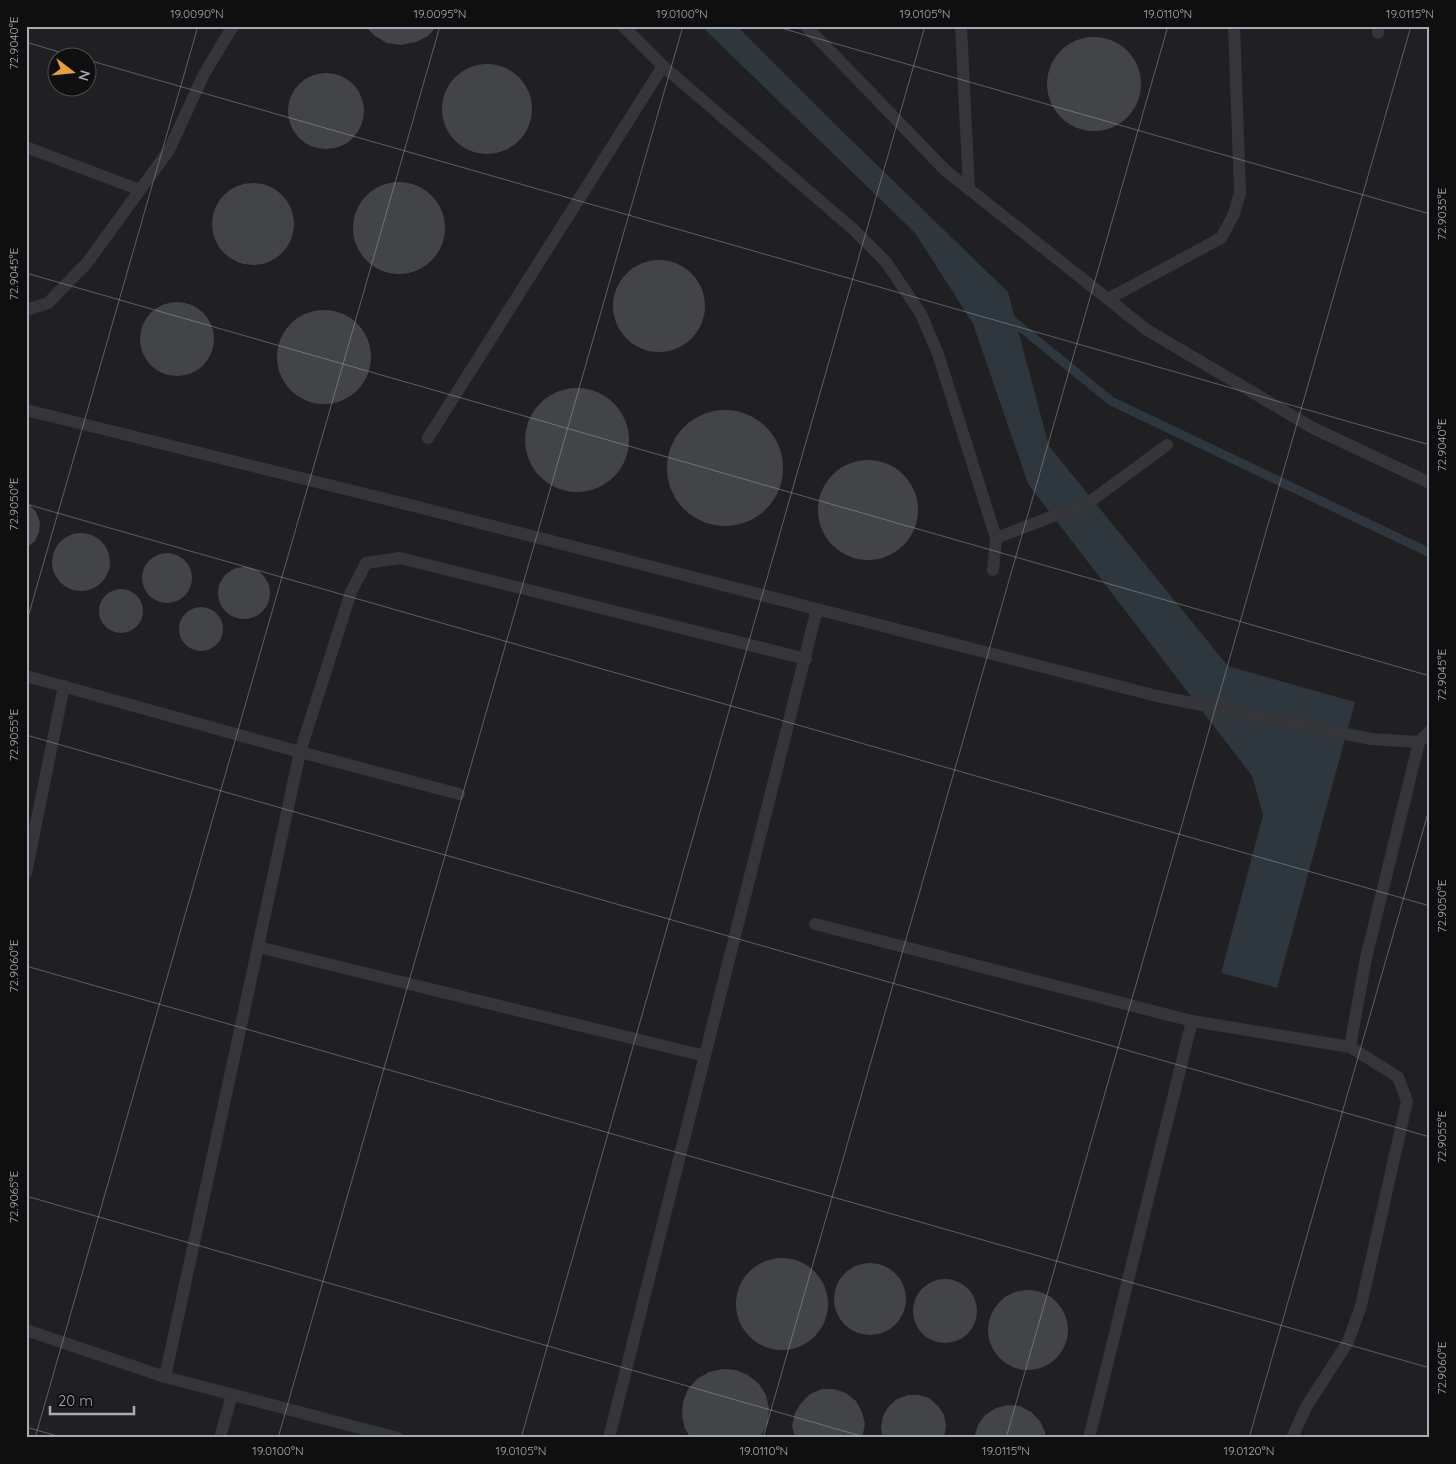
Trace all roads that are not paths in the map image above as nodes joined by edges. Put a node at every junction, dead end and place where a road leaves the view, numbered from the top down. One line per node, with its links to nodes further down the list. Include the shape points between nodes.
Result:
1 (233, 26): 8 (lane, via 204,74 169,150)
2 (623, 26): 6 (lane)
3 (806, 26): 9 (lane, via 945,170)
4 (961, 26): 9 (lane)
5 (1234, 26): 10 (lane, via 1240,193 1234,214 1221,238)
6 (663, 66): 13 (lane); 16 (lane, via 853,229 886,262 921,314 938,354)
7 (26, 147): 8 (lane)
8 (140, 190): 11 (lane, via 87,263 48,303)
9 (969, 190): 10 (lane)
10 (1108, 299): 15 (lane, via 1148,330 1313,428)
11 (26, 310)
12 (26, 410): 18 (lane)
13 (428, 438)
14 (1167, 445): 16 (lane, via 1088,504)
15 (1430, 483)
16 (996, 538): 17 (lane)
17 (993, 570)
18 (818, 609): 19 (lane); 23 (lane, via 1157,696 1371,739)
19 (806, 659): 24 (lane, via 400,558 366,563 351,592); 31 (lane)
20 (26, 676): 21 (lane)
21 (64, 686): 24 (lane); 26 (lane)
22 (1430, 731): 23 (lane)
23 (1419, 742): 30 (lane, via 1366,958)
24 (300, 752): 25 (lane); 28 (lane)
25 (459, 794)
26 (26, 873)
27 (816, 924): 29 (lane)
28 (258, 947): 31 (lane); 33 (lane)
29 (1192, 1021): 30 (lane); 38 (lane)
30 (1350, 1047): 39 (lane, via 1398,1078 1407,1101 1361,1306 1348,1342 1306,1407)
31 (706, 1056): 37 (lane)
32 (26, 1330): 33 (lane)
33 (164, 1377): 34 (lane)
34 (232, 1394): 35 (lane); 36 (lane)
35 (220, 1438)
36 (398, 1438)
37 (609, 1438)
38 (1089, 1438)
39 (1292, 1438)

